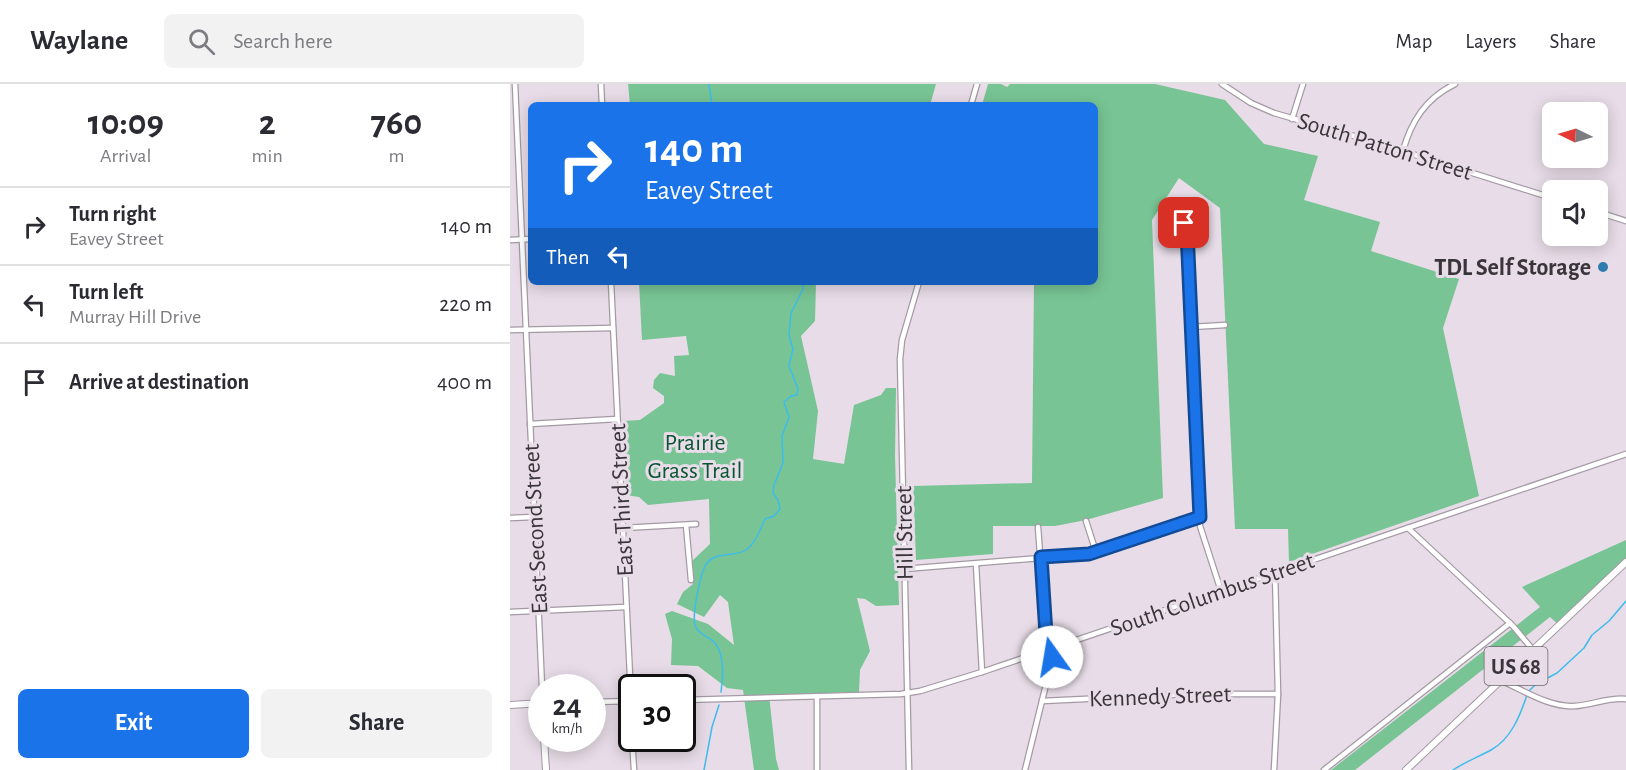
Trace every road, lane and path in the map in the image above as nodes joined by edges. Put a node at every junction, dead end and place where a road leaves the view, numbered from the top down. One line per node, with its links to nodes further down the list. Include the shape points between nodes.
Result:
1 (515, 84): 17 (street, East Second Street)
2 (601, 84): 7 (street)
3 (977, 84): 8 (street)
4 (1222, 84): 9 (street, South Patton Street, via 1262,108)
5 (1303, 84): 9 (street)
6 (1455, 84): 10 (street, via 1439,93 1419,113)
7 (602, 102)
8 (972, 102)
9 (1292, 119): 10 (street, South Patton Street)
10 (1403, 151): 11 (street, South Patton Street)
11 (1542, 195)
12 (1164, 213): 21 (street, via 1179,218 1186,228)
13 (1608, 215): 14 (street)
14 (1626, 221)
15 (528, 239): 17 (street)
16 (510, 240): 17 (street)
17 (522, 240): 24 (street, East Second Street)
18 (611, 285): 22 (street, East Third Street)
19 (918, 285): 41 (street, Hill Street, via 900,358)
20 (1225, 326): 21 (street)
21 (1191, 327): 29 (street)
22 (613, 328): 24 (street); 25 (street, East Third Street)
23 (510, 330): 24 (street)
24 (526, 330): 26 (street, East Second Street)
25 (617, 419): 26 (street); 34 (street, East Third Street)
26 (530, 424): 28 (street, East Second Street)
27 (1626, 454): 36 (street, South Columbus Street)
28 (534, 517): 30 (street); 46 (street, East Second Street)
29 (1200, 517): 37 (street); 44 (street)
30 (510, 518)
31 (1086, 521): 37 (street)
32 (696, 524): 33 (street)
33 (686, 525): 34 (street); 43 (street)
34 (623, 528): 45 (street, East Third Street)
35 (1038, 528): 38 (street)
36 (1408, 528): 42 (street, South Columbus Street); 48 (street)
37 (1096, 552): 38 (street)
38 (1041, 557): 40 (street); 49 (street)
39 (1626, 562): 50 (main road, US 68)
40 (976, 564): 41 (street); 51 (street)
41 (904, 569): 55 (street, Hill Street)
42 (1275, 573): 44 (street, South Columbus Street); 56 (street)
43 (692, 580)
44 (1221, 591): 49 (street, South Columbus Street)
45 (627, 607): 46 (street); 53 (street, East Third Street)
46 (538, 610): 47 (street); 52 (street, East Second Street)
47 (510, 612)
48 (1510, 623): 50 (street); 71 (street)
49 (1048, 649): 51 (street, South Columbus Street); 60 (street, via 1052,660)
50 (1533, 650): 54 (main road, US 68)
51 (982, 672): 55 (street, South Columbus Street)
52 (541, 674)
53 (630, 674)
54 (1500, 680): 58 (street, via 1555,704 1571,706); 72 (main road, US 68)
55 (907, 693): 57 (street, South Columbus Street); 68 (street, Hill Street)
56 (1278, 694): 60 (street, Kennedy Street); 70 (street)
57 (817, 696): 59 (street, South Columbus Street); 67 (street)
58 (1626, 699)
59 (696, 700)
60 (1042, 701): 69 (street)
61 (528, 704): 62 (main road)
62 (510, 705)
63 (545, 752): 65 (main road)
64 (633, 752): 66 (street)
65 (546, 770)
66 (634, 770)
67 (818, 770)
68 (909, 770)
69 (1025, 770)
70 (1274, 770)
71 (1324, 770)
72 (1406, 770)

